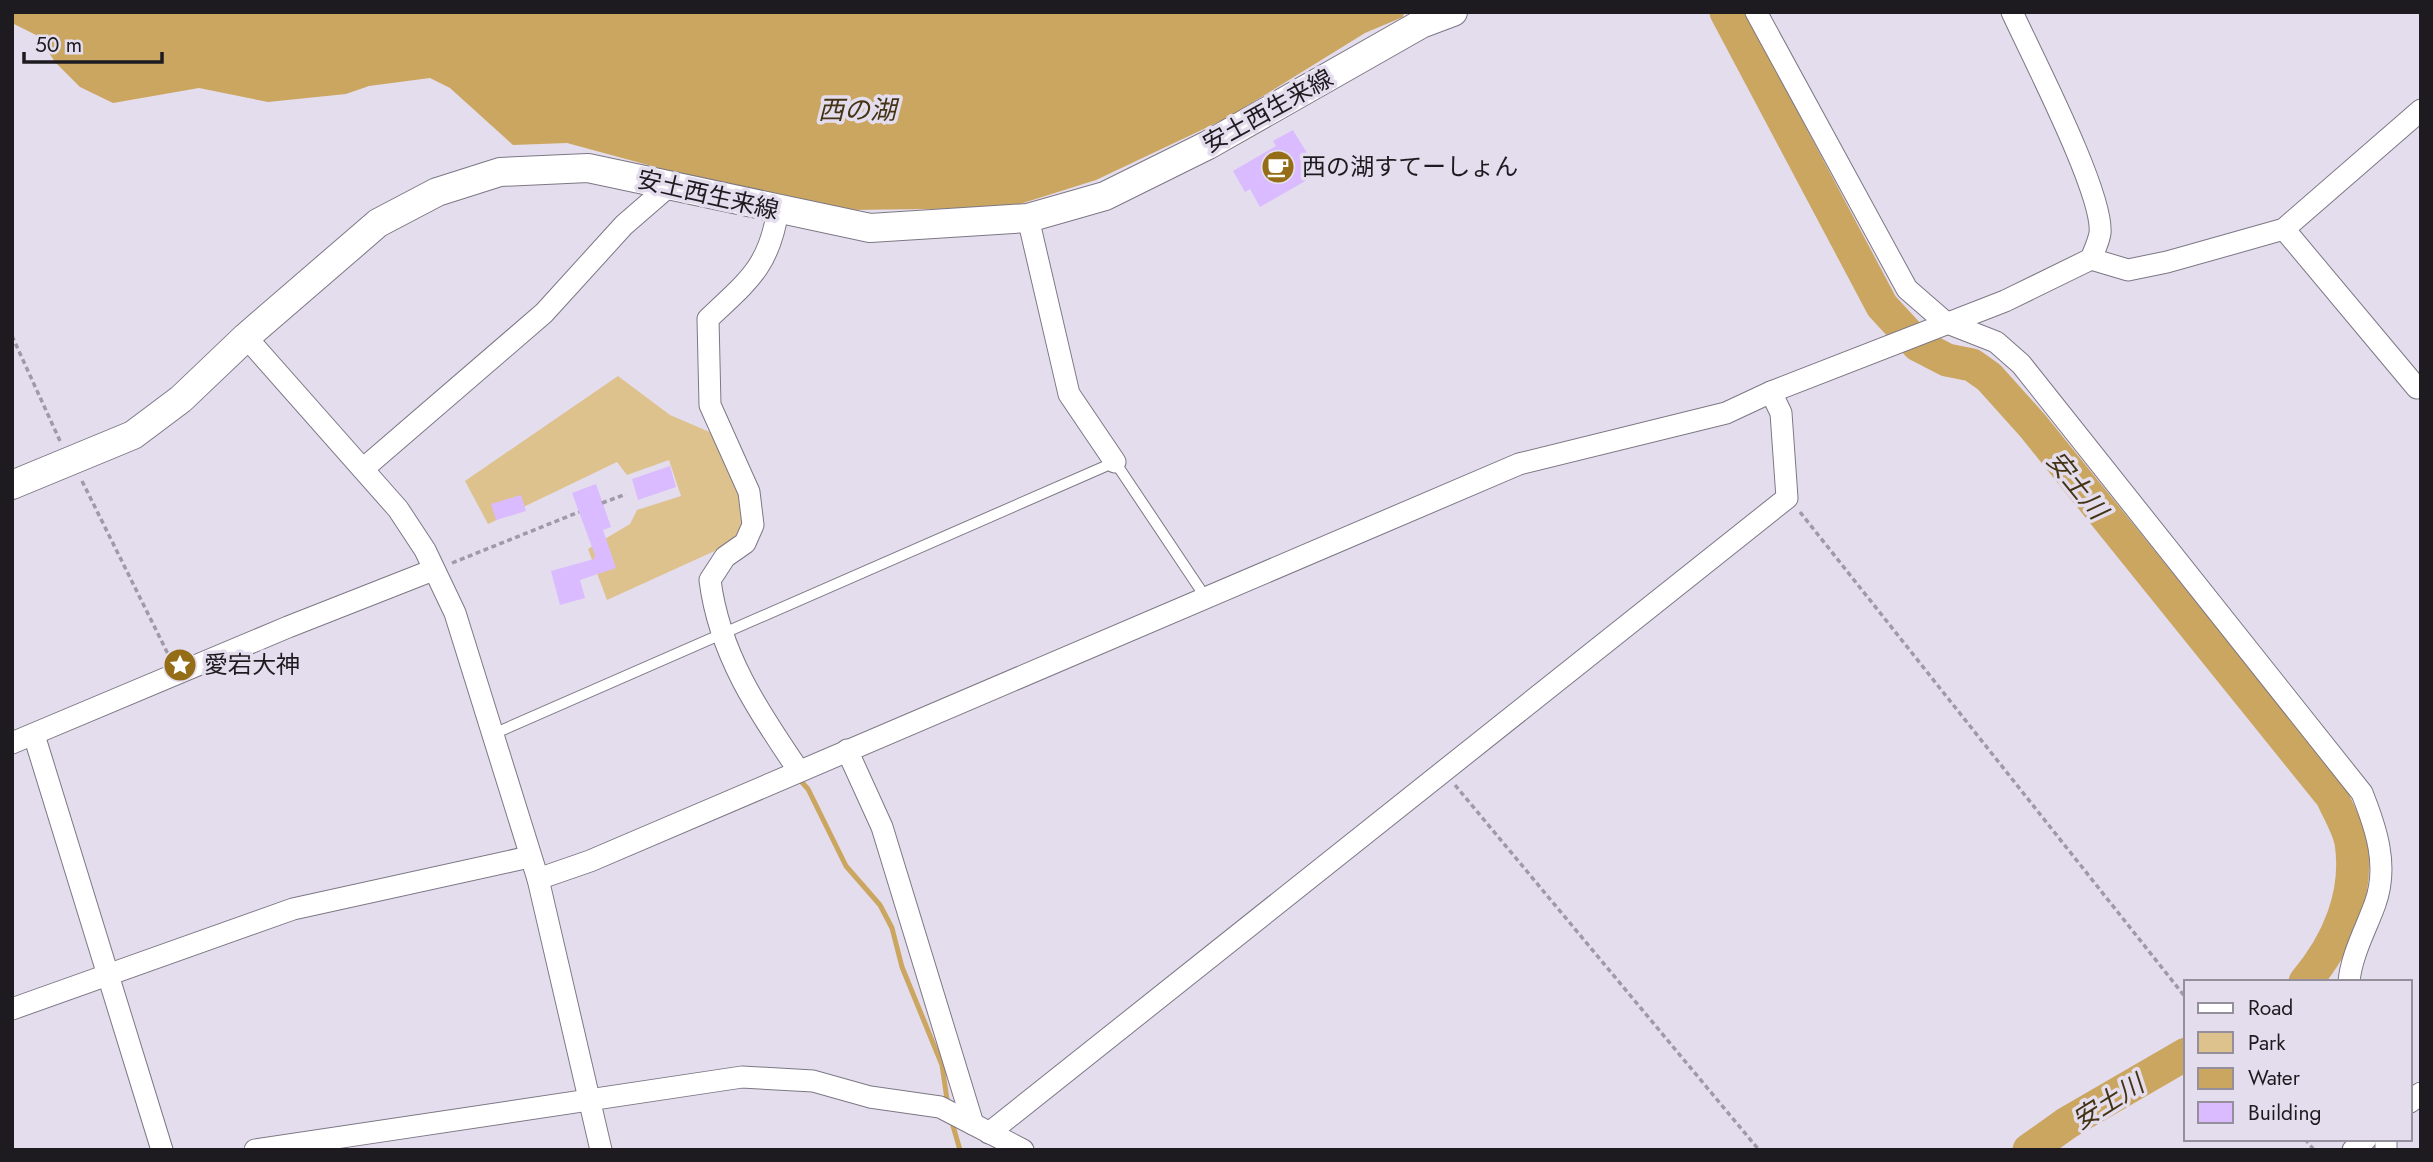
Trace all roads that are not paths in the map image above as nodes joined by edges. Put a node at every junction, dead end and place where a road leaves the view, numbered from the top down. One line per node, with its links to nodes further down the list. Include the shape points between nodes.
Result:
1 (1453, 12): 7 (main road, 安土西生来線, via 1421,24 1208,145 1105,196)
2 (1756, 12): 10 (street, via 1907,289)
3 (2012, 12): 9 (street, via 2095,206 2100,233)
4 (2421, 110): 8 (street)
5 (669, 186): 6 (main road, 安土西生来線); 11 (main road, 安土西生来線, via 588,168 500,172 438,192 379,223); 15 (street, via 624,225 544,313)
6 (778, 210): 7 (main road, 安土西生来線, via 870,228); 19 (street, via 774,239 758,271 708,319 710,405 749,492 753,525 745,543 725,557 710,580 713,607)
7 (1028, 218): 14 (street, via 1069,394)
8 (2284, 229): 9 (street, via 2128,270); 12 (street, via 2417,388)
9 (2091, 259): 10 (street, via 2005,301)
10 (1936, 326): 13 (street); 28 (street, via 1996,342 2021,364 2362,793 2379,836 2381,880)
11 (246, 337): 15 (street); 16 (main road, 安土西生来線, via 181,399 134,435)
12 (2421, 385)
13 (1771, 392): 18 (street, via 1727,413 1518,464); 31 (street, via 1781,413 1787,498 1445,772)
14 (1115, 462): 18 (lane); 19 (lane)
15 (363, 469): 17 (street, via 398,509)
16 (12, 485)
17 (433, 570): 20 (street); 21 (street, via 455,612)
18 (1206, 598): 23 (street)
19 (723, 633): 21 (lane); 24 (street, via 733,666 755,706)
20 (34, 735): 22 (street); 27 (street)
21 (491, 735): 25 (street)
22 (12, 744)
23 (847, 750): 24 (street); 31 (street, via 882,827)
24 (799, 771): 26 (street)
25 (529, 857): 26 (street); 27 (street, via 293,909)
26 (538, 879): 30 (street)
27 (108, 975): 29 (street); 32 (street)
28 (2350, 980)
29 (12, 1009)
30 (591, 1100): 31 (street, via 742,1077 813,1081 870,1097 940,1107); 33 (street); 34 (street)
31 (975, 1125): 35 (street)
32 (162, 1150)
33 (255, 1150)
34 (601, 1150)
35 (1023, 1150)

